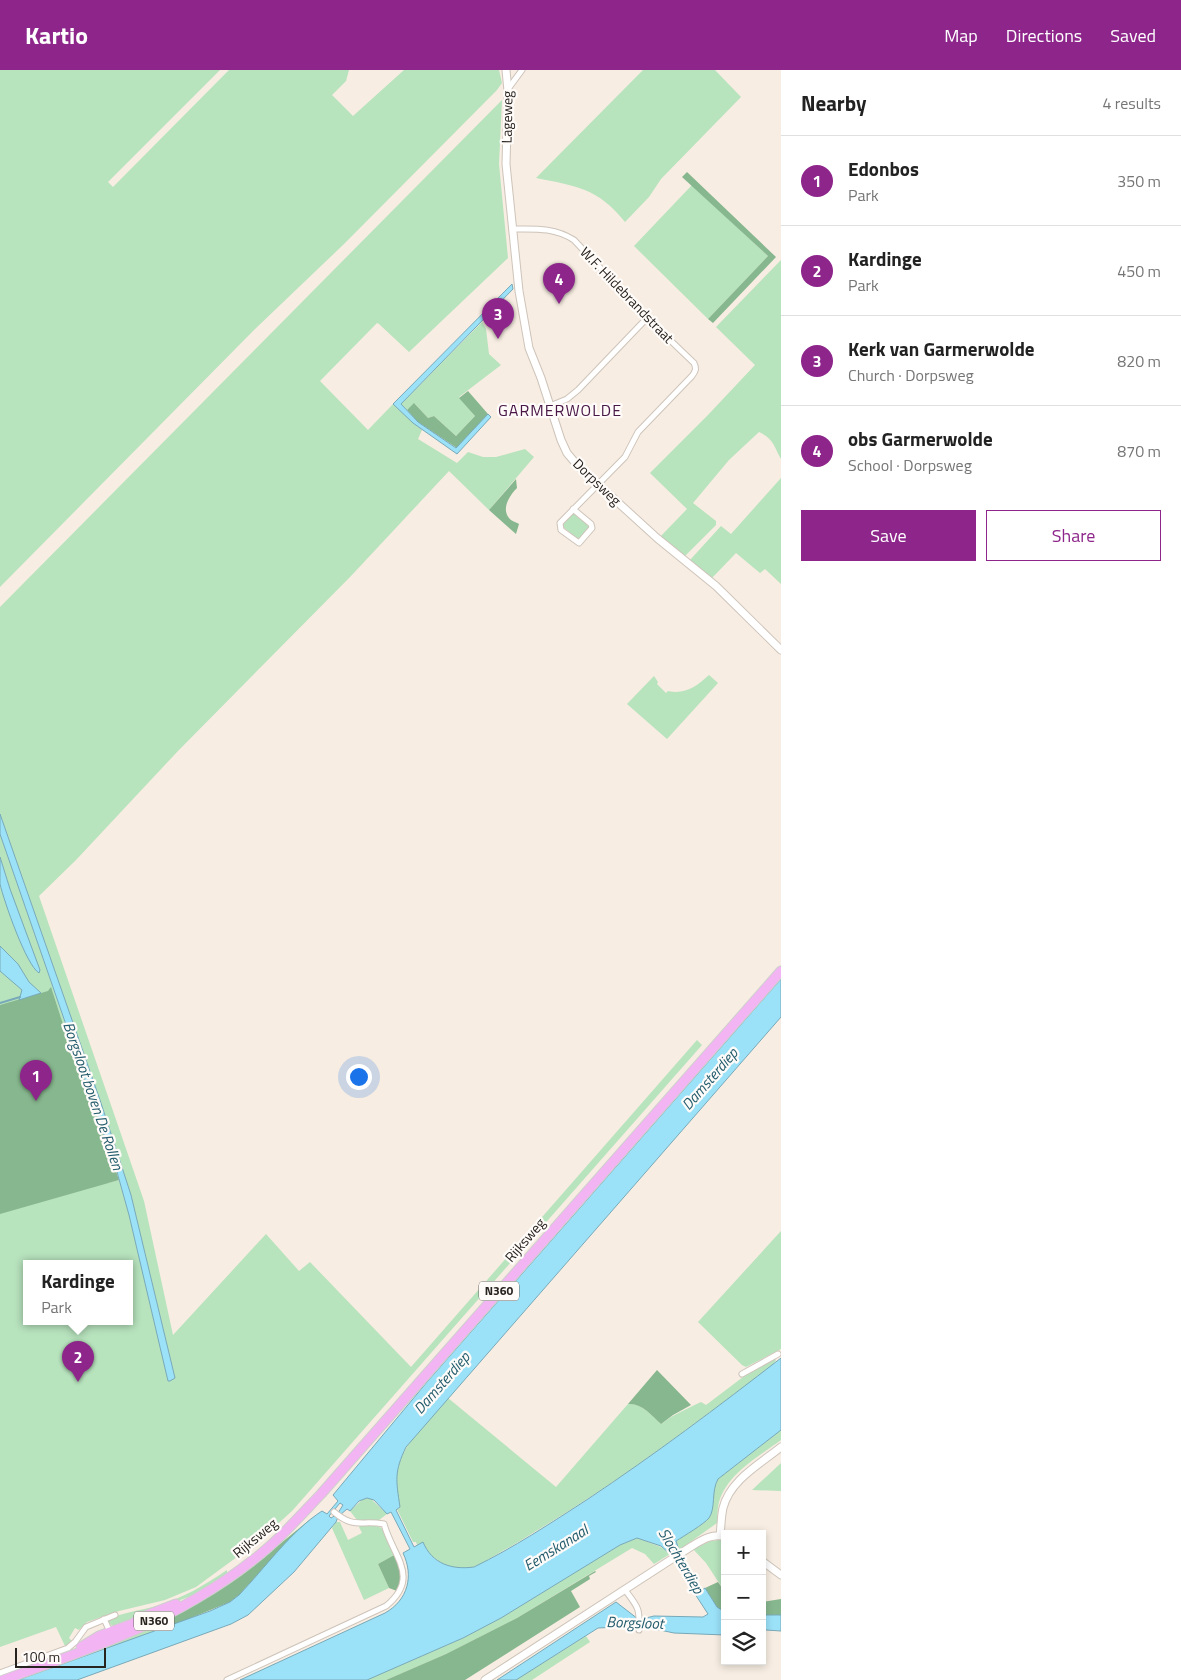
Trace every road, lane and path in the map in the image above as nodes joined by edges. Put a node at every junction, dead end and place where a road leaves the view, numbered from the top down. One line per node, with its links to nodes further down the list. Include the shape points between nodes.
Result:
1 (506, 70): 3 (street, Lageweg)
2 (522, 70): 3 (street)
3 (508, 89): 4 (street, Lageweg)
4 (506, 164): 5 (street, Dorpsweg)
5 (512, 229): 6 (street, W.F. Hildebrandstraat, via 552,230 574,240); 7 (street, Dorpsweg, via 527,338)
6 (647, 318): 7 (street, via 578,390); 8 (street, W.F. Hildebrandstraat, via 694,363 695,373 638,432 625,457)
7 (550, 406): 8 (street, Dorpsweg, via 567,453)
8 (598, 484): 9 (street); 10 (street, Dorpsweg, via 716,586)
9 (573, 508): 9 (street, via 560,523 560,530 579,543 592,528)
10 (781, 650)
11 (781, 970): 24 (main road, Rijksweg / N360, via 286,1532 207,1592 145,1616)
12 (778, 1354): 13 (street)
13 (742, 1374)
14 (781, 1447): 16 (street, via 745,1475 730,1492 724,1508)
15 (334, 1512): 28 (street, via 351,1523 384,1524 402,1563 400,1591 386,1606)
16 (722, 1530)
17 (721, 1536): 20 (street, via 708,1537)
18 (766, 1564): 19 (street)
19 (781, 1575)
20 (625, 1590): 23 (street, via 638,1607); 29 (street)
21 (115, 1615): 22 (street)
22 (104, 1619): 24 (street); 25 (street, via 86,1627 68,1648)
23 (639, 1630)
24 (112, 1636): 26 (main road, Rijksweg / N360, via 99,1636 75,1650); 27 (main road, Rijksweg / N360)
25 (0, 1673)
26 (0, 1677)
27 (3, 1680)
28 (227, 1680)
29 (485, 1680)

